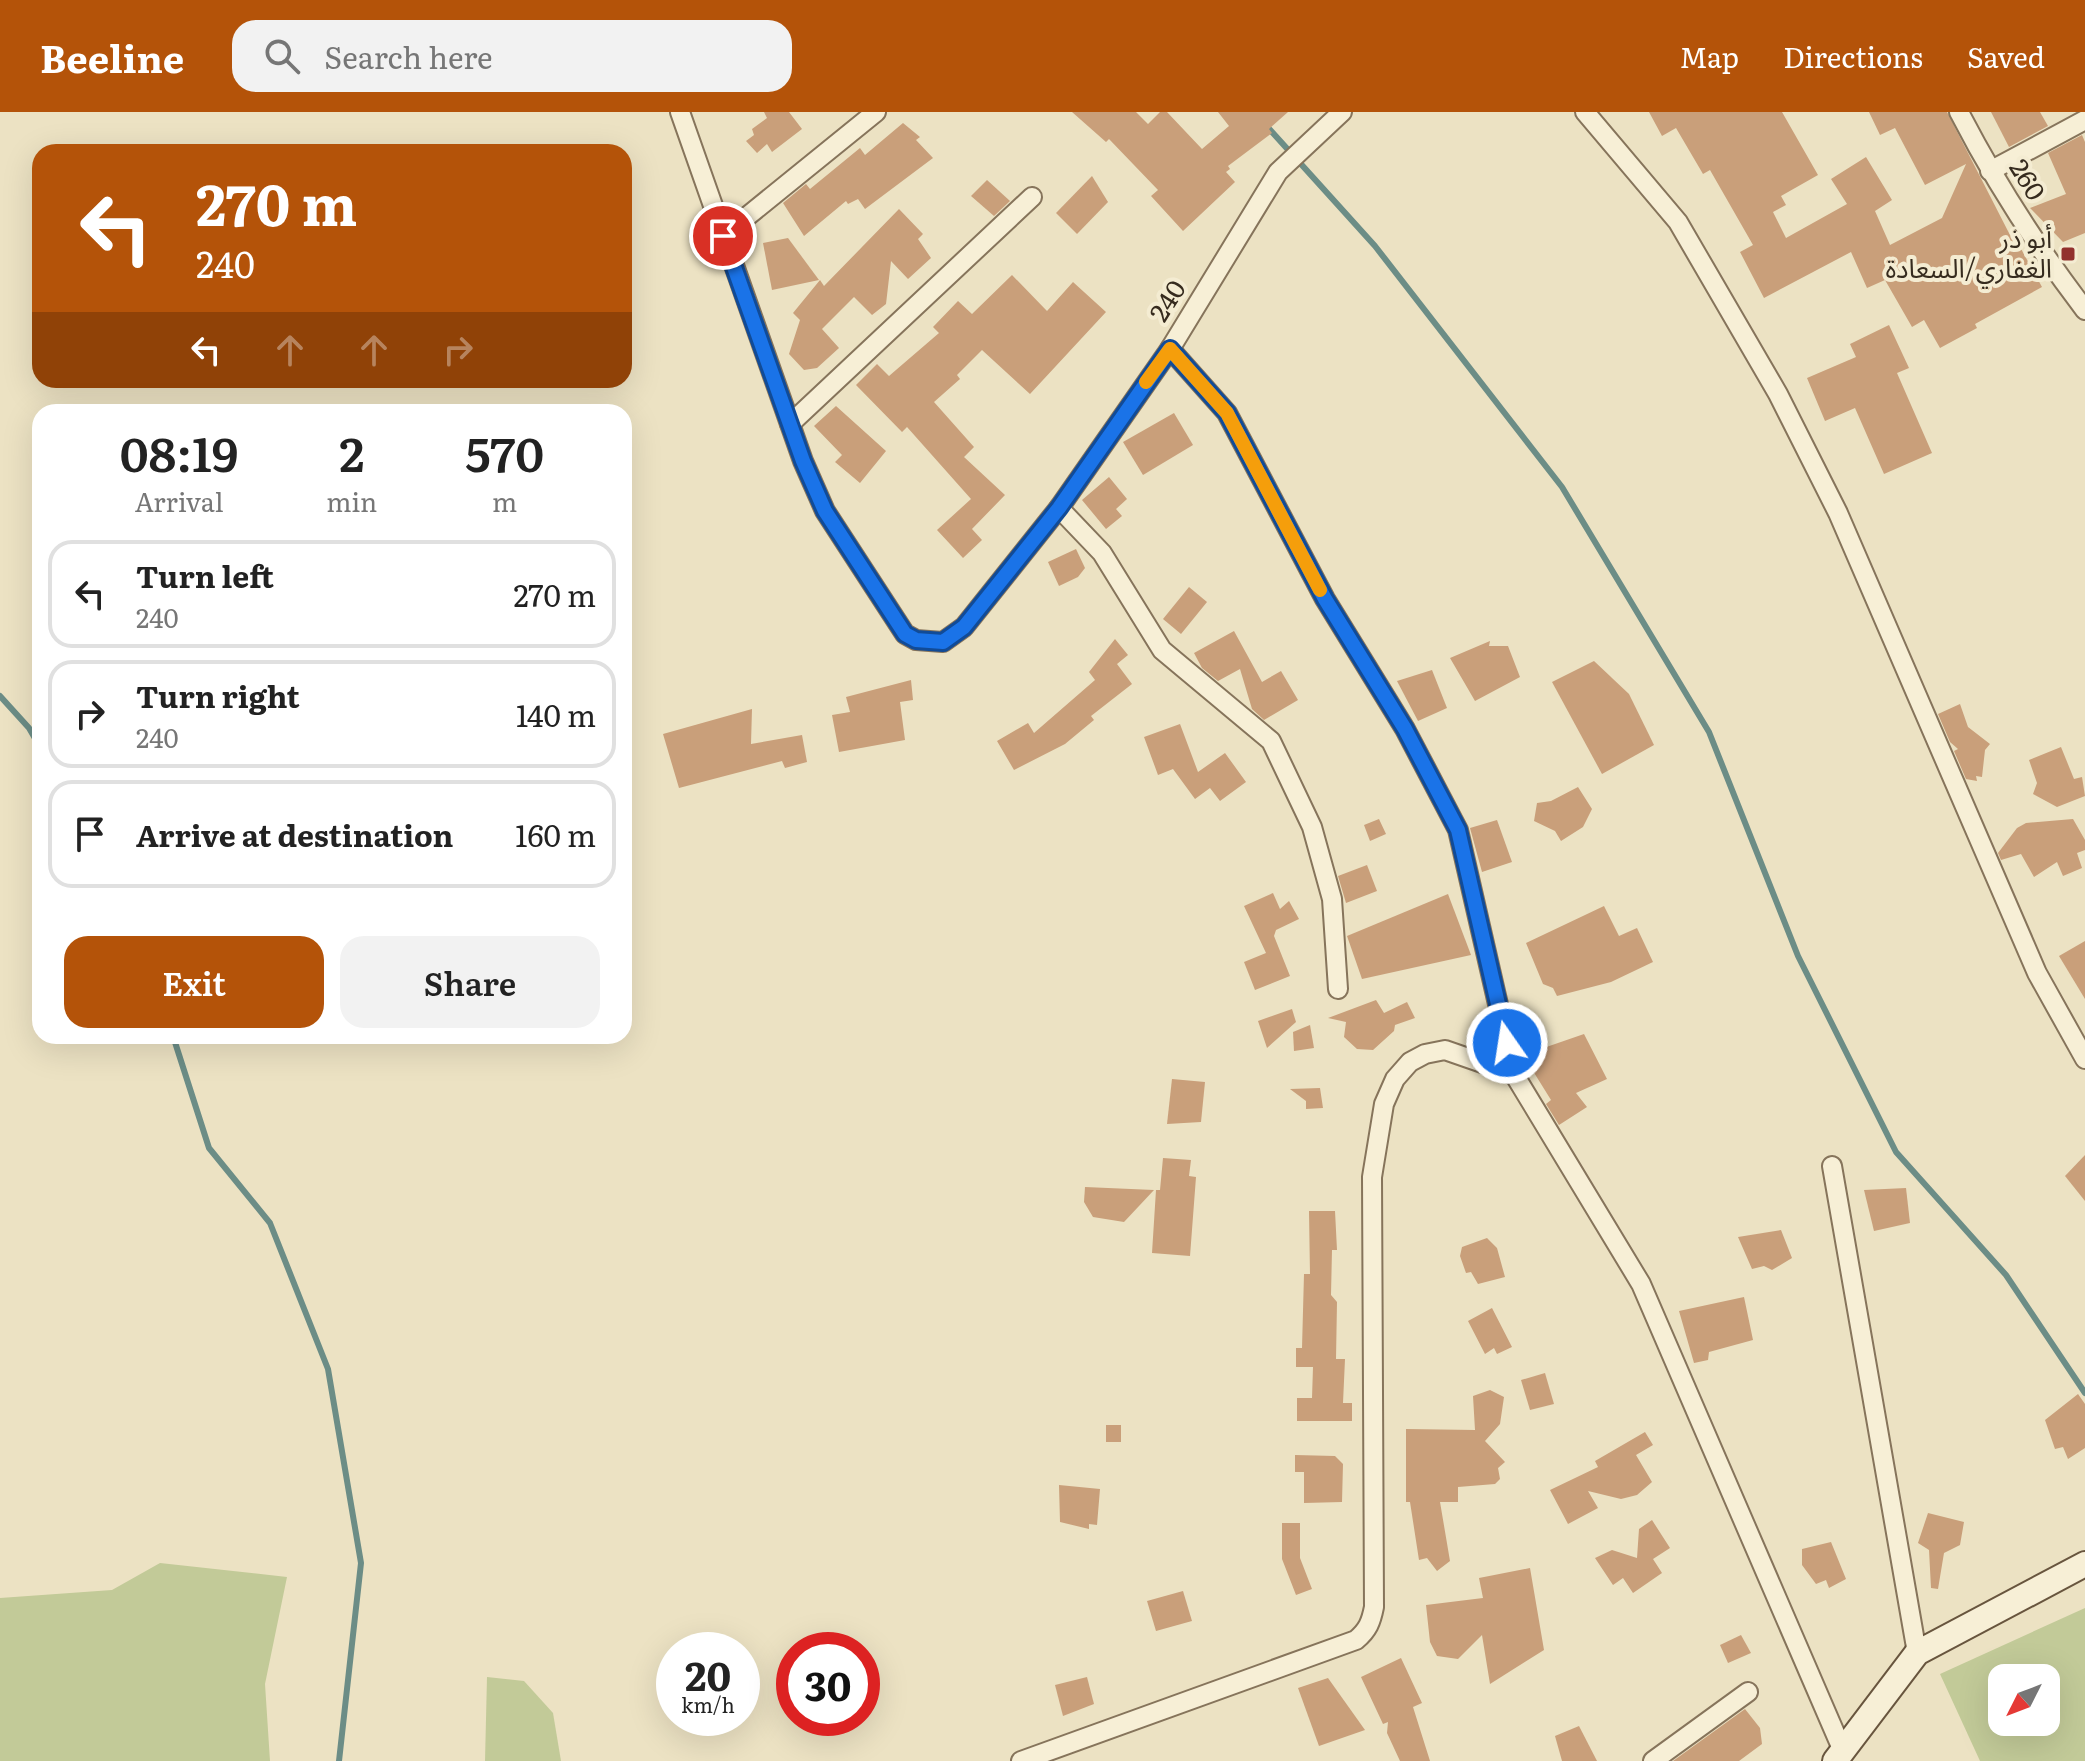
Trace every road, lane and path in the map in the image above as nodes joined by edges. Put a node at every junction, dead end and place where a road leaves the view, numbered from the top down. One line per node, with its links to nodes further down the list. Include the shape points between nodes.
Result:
1 (680, 112): 9 (street, 240)
2 (876, 112): 9 (street)
3 (1342, 112): 11 (street, 240, via 1278,172)
4 (1585, 112): 15 (street, via 1678,222 1778,394 1838,513 2037,973)
5 (1959, 112): 7 (street, 260)
6 (2085, 120): 7 (street)
7 (1990, 171): 10 (street, 260)
8 (1032, 197): 12 (street)
9 (723, 236): 12 (street, 240)
10 (2085, 310)
11 (1170, 349): 13 (street, 240); 16 (street, via 1227,413 1325,599 1405,729 1458,830)
12 (790, 424): 13 (street, 240, via 825,511 905,634 916,640 943,642 964,627)
13 (1059, 508): 14 (street, via 1102,553 1162,650 1271,741 1312,827 1332,899)
14 (1338, 989)
15 (2085, 1059)
16 (1514, 1074): 21 (street, via 1641,1284); 22 (street, via 1445,1050 1425,1054 1395,1079 1384,1104 1372,1177 1374,1607 1364,1634)
17 (1832, 1166): 19 (street)
18 (2085, 1564): 19 (main road)
19 (1917, 1653): 21 (main road)
20 (1748, 1692): 23 (street)
21 (1838, 1755)
22 (1021, 1761)
23 (1653, 1761)

